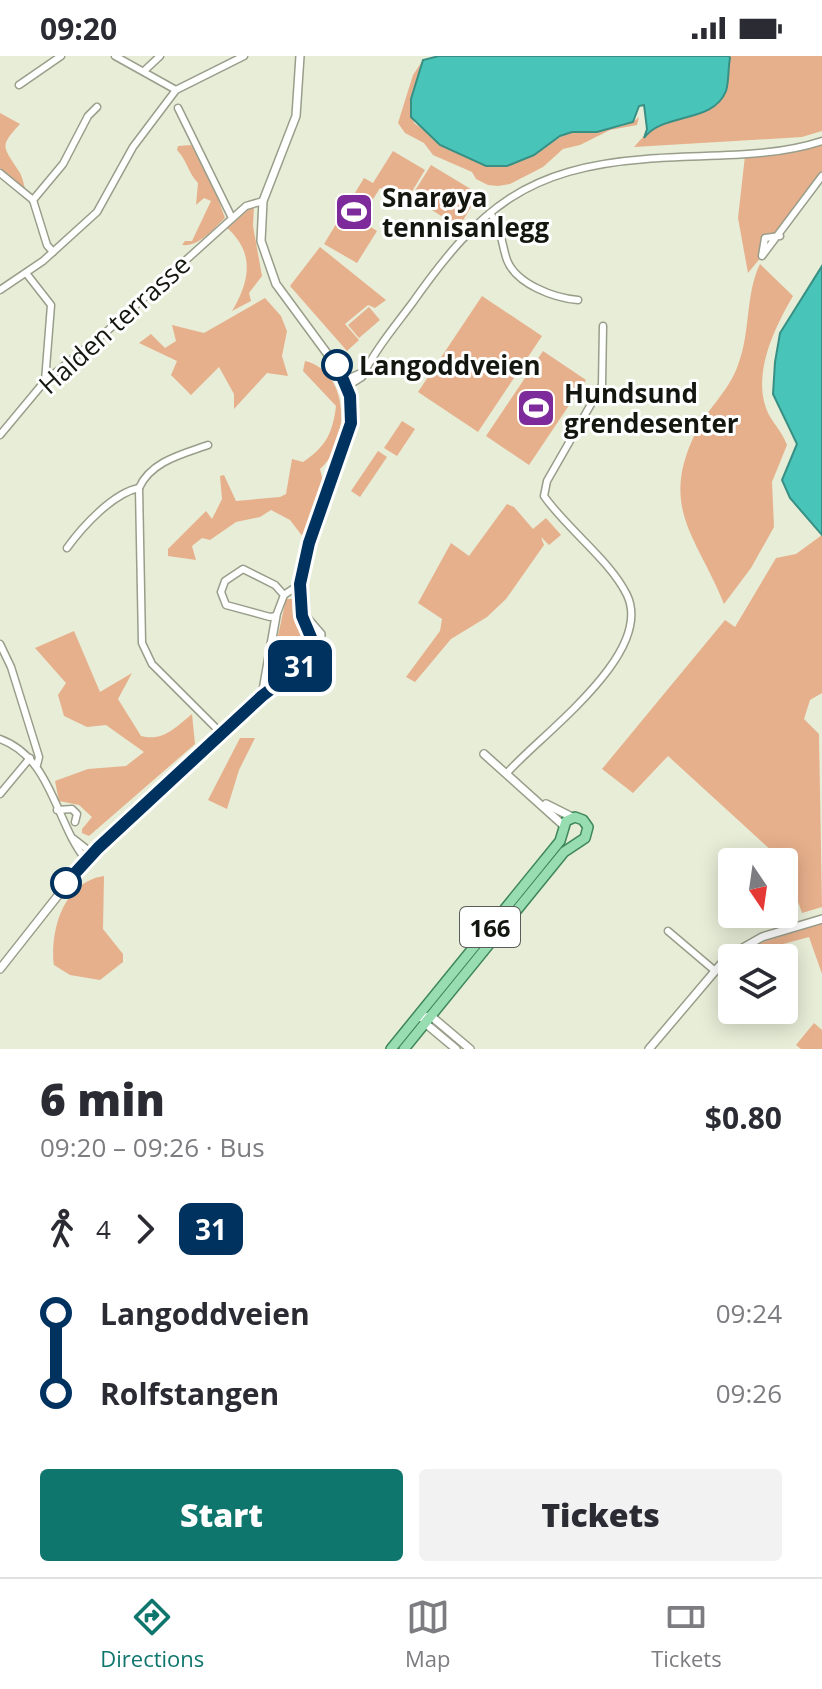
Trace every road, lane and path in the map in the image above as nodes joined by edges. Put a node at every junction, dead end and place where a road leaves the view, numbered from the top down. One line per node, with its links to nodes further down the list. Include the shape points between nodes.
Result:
1 (61, 56): 7 (street)
2 (115, 56): 6 (street)
3 (160, 56): 6 (street)
4 (244, 56): 8 (street)
5 (300, 56): 15 (street, via 293,127)
6 (144, 71): 8 (street)
7 (19, 85)
8 (176, 90): 19 (street, via 133,147 97,212)
9 (97, 107): 14 (street, via 63,164)
10 (178, 108): 17 (street)
11 (822, 141): 16 (street, via 788,149 579,168 537,182)
12 (0, 173): 14 (street)
13 (822, 176): 18 (street)
14 (33, 200): 19 (street)
15 (263, 201): 17 (street, Halden terrasse); 25 (street, via 261,241 270,273)
16 (490, 213): 22 (street, via 514,272 526,282); 25 (street, via 460,238 359,381)
17 (232, 218): 24 (street, Halden terrasse)
18 (780, 236)
19 (53, 252): 20 (street)
20 (26, 273): 21 (street); 24 (street, via 51,305)
21 (0, 290)
22 (578, 300)
23 (603, 326): 40 (street, via 602,385 543,489 628,596 631,634 562,723)
24 (45, 381): 26 (street, Halden terrasse)
25 (346, 383): 30 (street, via 352,412 348,434)
26 (0, 435)
27 (208, 445): 28 (street, via 164,462)
28 (139, 488): 29 (street, via 130,489 100,513); 35 (street, via 145,656)
29 (67, 548)
30 (300, 584): 31 (street); 33 (street, via 303,617)
31 (284, 595): 32 (street); 32 (street, via 243,569 225,581 221,592 226,605)
32 (276, 616): 35 (street, via 262,696)
33 (314, 634)
34 (0, 644): 39 (street, via 39,757)
35 (223, 735): 49 (street)
36 (0, 739): 38 (street)
37 (484, 754): 40 (street)
38 (30, 758): 39 (street); 41 (street)
39 (37, 765): 43 (street)
40 (507, 773): 42 (street)
41 (0, 794)
42 (542, 803): 44 (street); 46 (street)
43 (57, 810): 45 (street, via 72,809); 47 (street)
44 (572, 817): 46 (main road, 166); 48 (main road, via 588,827 585,838)
45 (75, 822)
46 (563, 830): 48 (main road); 55 (main road, 166)
47 (74, 839): 49 (street); 50 (street)
48 (575, 843): 55 (main road, 166)
49 (93, 854): 50 (street)
50 (86, 860): 53 (street)
51 (822, 919): 54 (street, via 748,944)
52 (668, 931): 54 (street)
53 (0, 969)
54 (714, 970): 60 (street)
55 (424, 1019): 56 (main road, 166); 57 (main road, 166); 58 (street); 59 (street)
56 (391, 1049)
57 (404, 1049)
58 (456, 1049)
59 (470, 1049)
60 (649, 1049)

